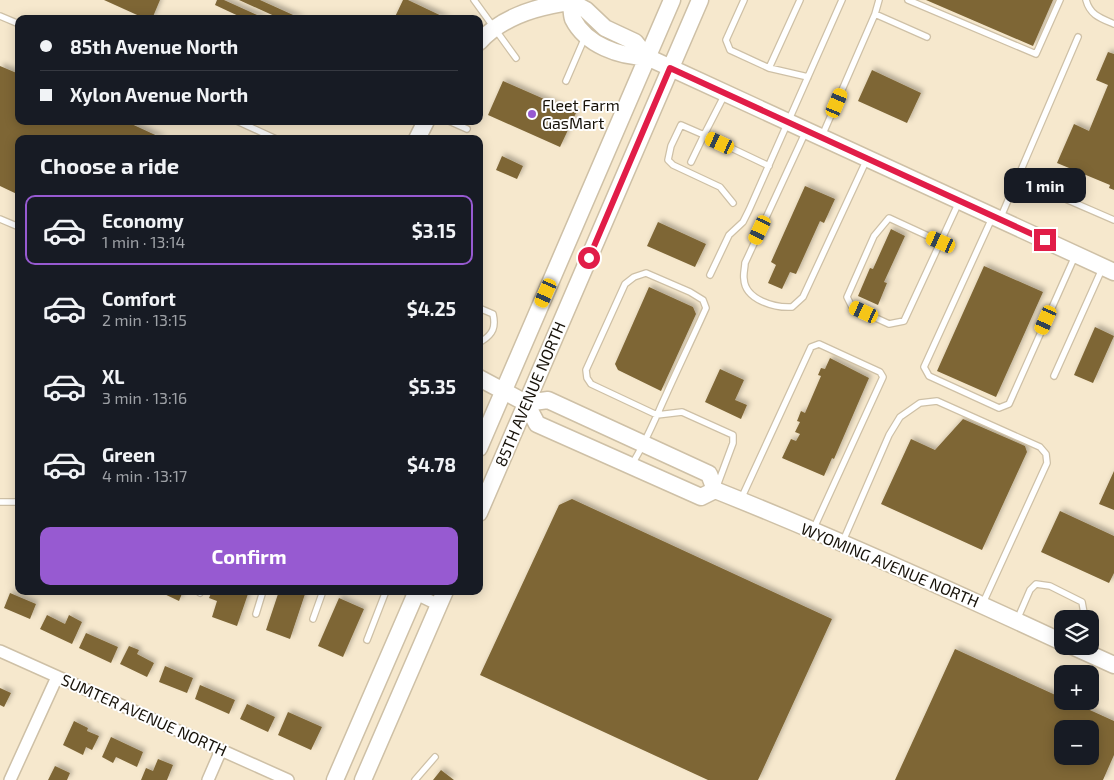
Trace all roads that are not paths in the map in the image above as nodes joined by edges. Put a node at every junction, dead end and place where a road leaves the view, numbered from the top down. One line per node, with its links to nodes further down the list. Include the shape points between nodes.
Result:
1 (474, 0): 16 (lane)
2 (672, 0): 21 (street, 85TH AVENUE NORTH)
3 (700, 0): 23 (street, 85TH AVENUE NORTH)
4 (744, 0): 24 (lane, via 726,40 727,46)
5 (800, 0): 24 (lane)
6 (842, 0): 25 (lane)
7 (879, 0): 12 (lane)
8 (908, 0): 9 (lane, via 1036,54)
9 (1060, 0)
10 (1086, 0): 15 (lane, via 1088,10)
11 (571, 1): 16 (street, via 541,6); 17 (street, via 572,18); 21 (street, via 605,28 635,42)
12 (875, 14): 18 (lane); 35 (lane)
13 (0, 16): 14 (lane)
14 (15, 22)
15 (1114, 24)
16 (496, 28): 20 (street); 22 (lane)
17 (586, 35): 21 (street, via 592,41 628,57); 26 (lane)
18 (927, 37)
19 (1078, 37): 39 (lane)
20 (483, 39)
21 (647, 57): 23 (street); 54 (street, 85TH AVENUE NORTH)
22 (516, 58)
23 (670, 68): 27 (street); 55 (street, 85TH AVENUE NORTH)
24 (770, 68): 25 (lane)
25 (808, 77): 28 (lane)
26 (566, 81)
27 (726, 94): 28 (street); 34 (lane)
28 (788, 122): 32 (street); 38 (lane)
29 (246, 125): 33 (lane)
30 (458, 125): 31 (lane)
31 (467, 129)
32 (806, 131): 35 (street); 36 (lane, via 746,263 743,280 751,295 777,308 792,307 803,297)
33 (267, 135)
34 (704, 135): 37 (lane); 38 (lane); 41 (lane, via 682,125 668,160 720,187)
35 (822, 138): 36 (street)
36 (867, 159): 40 (street)
37 (691, 162)
38 (769, 166): 49 (lane, via 743,222 729,236)
39 (1017, 178): 42 (lane); 44 (lane)
40 (960, 202): 42 (street); 46 (lane)
41 (733, 204)
42 (996, 218): 47 (street); 47 (lane, via 924,367 929,376 999,408 1009,404)
43 (0, 219): 45 (lane)
44 (1114, 220)
45 (15, 226)
46 (941, 242): 46 (lane, via 904,321 889,324 852,307 848,297 874,236 889,218)
47 (1076, 254): 48 (street)
48 (1108, 269): 52 (lane)
49 (710, 275)
50 (483, 310): 51 (lane, via 493,314 496,324 491,335)
51 (483, 340)
52 (1054, 376)
53 (483, 380): 54 (street)
54 (504, 391): 55 (street); 57 (street, 85TH AVENUE NORTH)
55 (526, 403): 58 (street, via 548,400); 59 (street, WYOMING AVENUE NORTH, via 537,424); 64 (street, 85TH AVENUE NORTH)
56 (657, 415): 56 (lane, via 706,308 703,300 690,292 646,273 625,284 586,370 591,384); 58 (lane); 60 (lane, via 682,412 733,435)
57 (483, 439)
58 (644, 444): 59 (lane); 60 (street, via 709,474)
59 (631, 465): 60 (street, WYOMING AVENUE NORTH, via 701,497)
60 (715, 490): 61 (street, WYOMING AVENUE NORTH)
61 (741, 500): 65 (street, WYOMING AVENUE NORTH); 65 (lane, via 811,347 819,344 883,376)
62 (1, 502): 63 (lane)
63 (15, 502)
64 (483, 504)
65 (812, 531): 66 (street, WYOMING AVENUE NORTH)
66 (842, 543): 73 (street, WYOMING AVENUE NORTH); 73 (lane, via 900,417 920,403 937,401 1040,446 1046,454 1047,463)
67 (262, 595): 75 (lane)
68 (322, 595): 76 (lane)
69 (384, 595): 79 (lane)
70 (413, 595): 89 (street)
71 (428, 595): 72 (street)
72 (442, 598): 90 (street)
73 (982, 604): 77 (street, WYOMING AVENUE NORTH)
74 (1083, 610): 77 (lane, via 1082,602 1050,586 1036,584)
75 (256, 614)
76 (313, 619)
77 (1016, 621): 78 (street, WYOMING AVENUE NORTH)
78 (1054, 638)
79 (367, 640)
80 (0, 651): 83 (street, SUMTER AVENUE NORTH)
81 (1092, 655): 82 (street)
82 (1114, 665)
83 (58, 677): 84 (street, SUMTER AVENUE NORTH); 86 (street)
84 (221, 750): 87 (street); 88 (street, SUMTER AVENUE NORTH)
85 (435, 757): 91 (lane)
86 (10, 780)
87 (208, 780)
88 (288, 780)
89 (334, 780)
90 (363, 780)
91 (415, 780)

